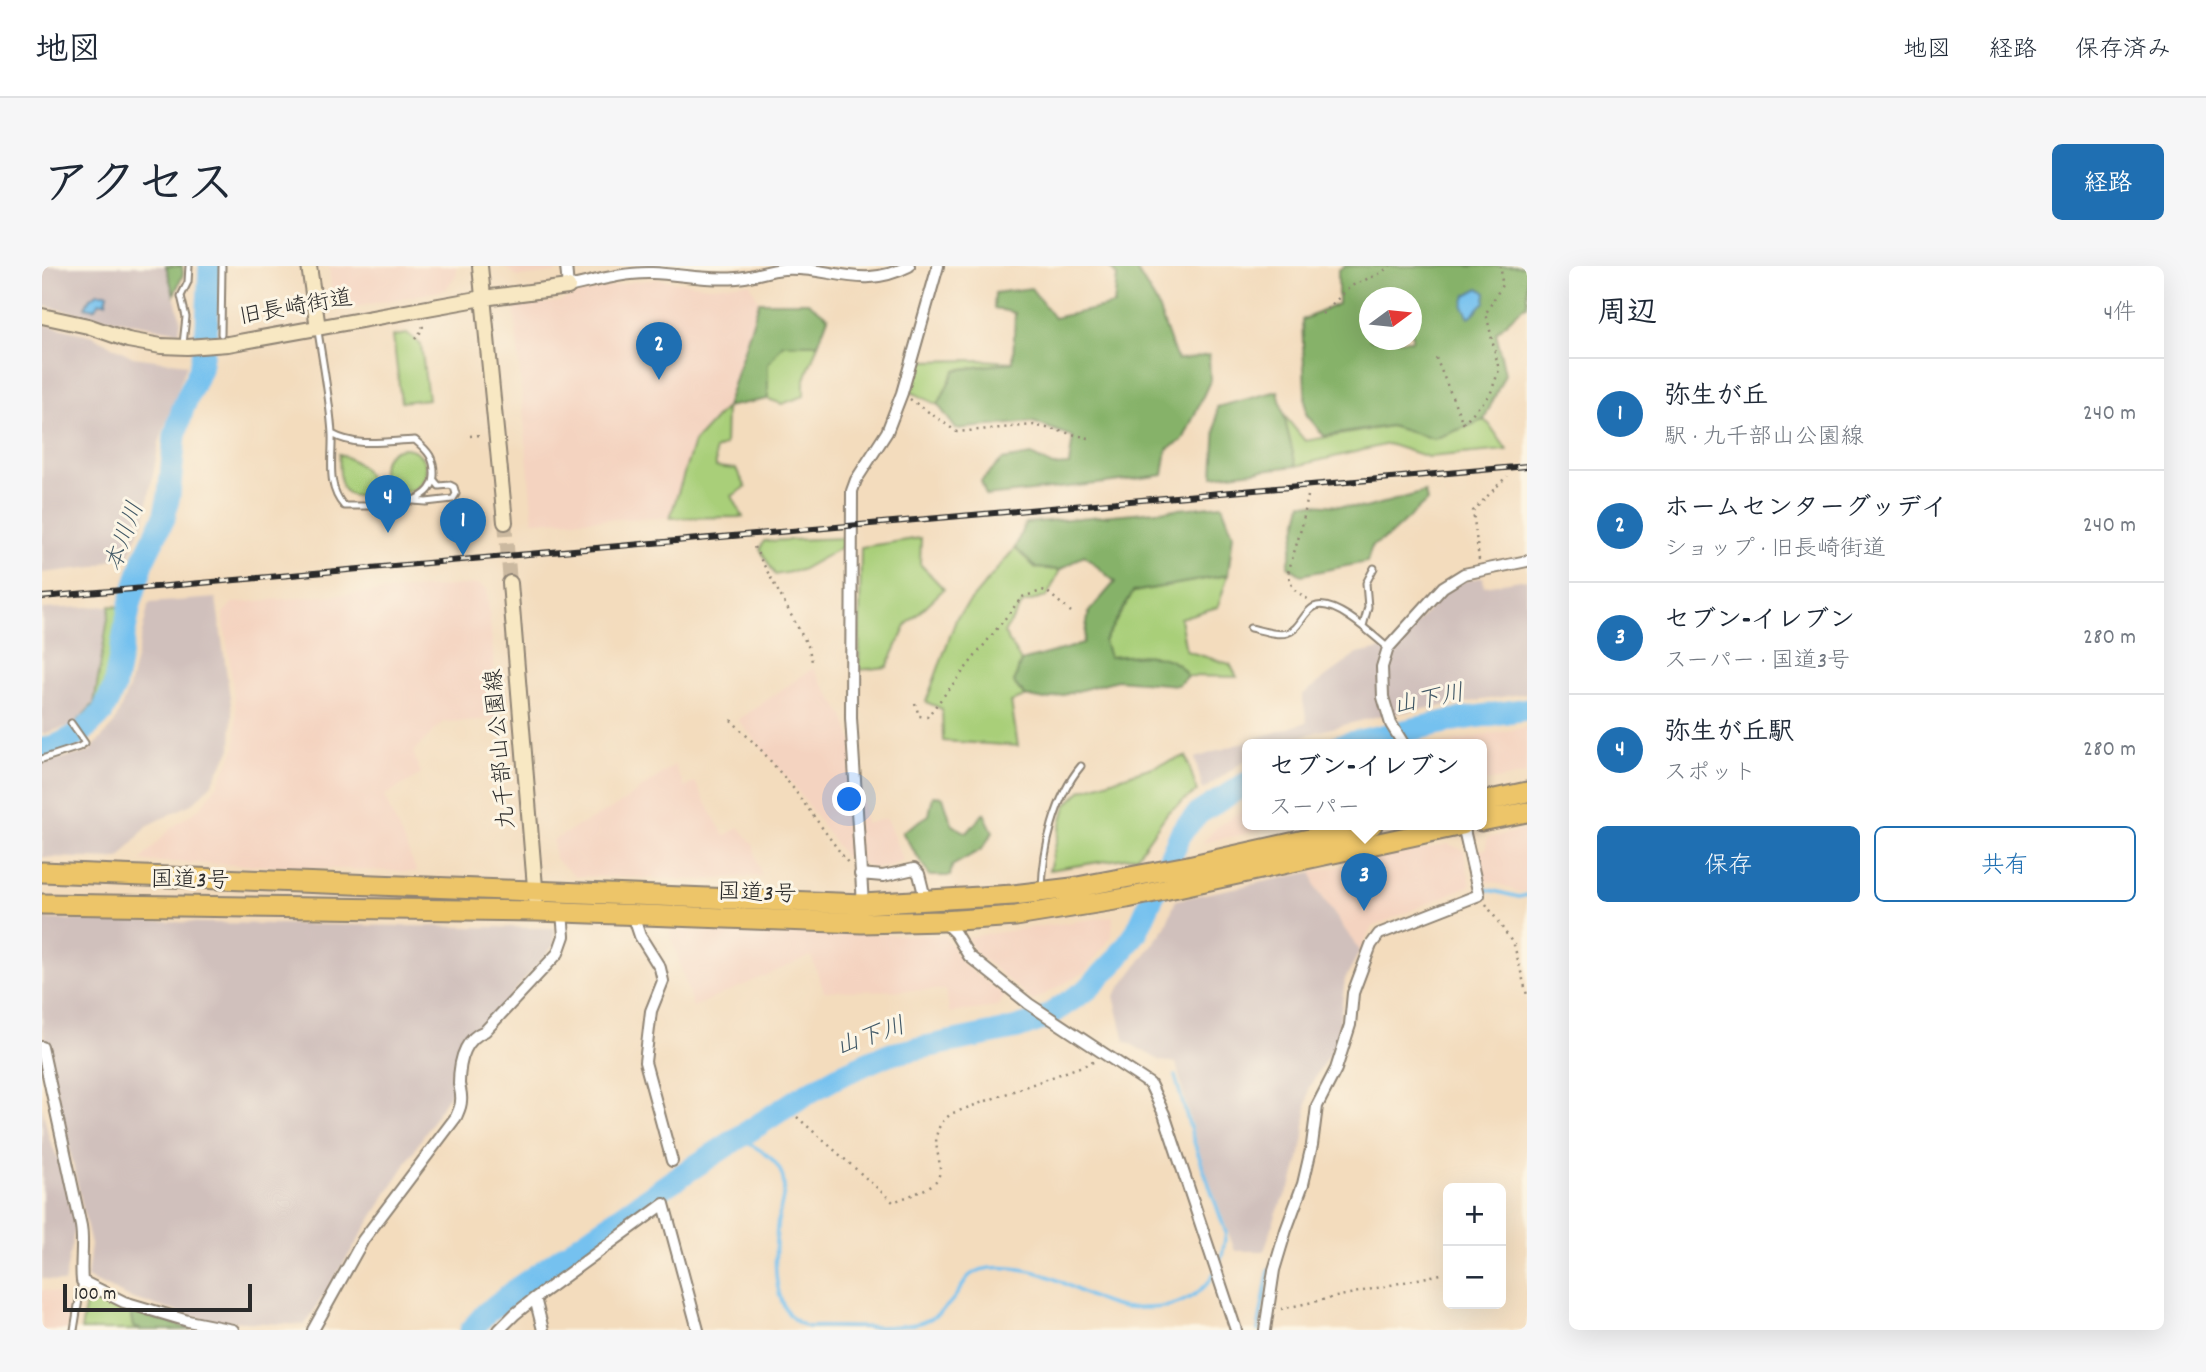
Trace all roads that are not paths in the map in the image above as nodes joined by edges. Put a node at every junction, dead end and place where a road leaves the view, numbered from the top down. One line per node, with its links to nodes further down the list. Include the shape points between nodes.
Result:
1 (188, 266): 13 (lane, via 188,282 181,296)
2 (222, 266): 12 (lane)
3 (309, 266): 11 (street)
4 (480, 266): 9 (street)
5 (566, 266): 8 (street)
6 (909, 266): 8 (street, 旧長崎街道, via 862,279 783,269 737,278 623,275)
7 (938, 266): 36 (street, via 902,393 887,432 852,491 850,719)
8 (568, 287): 9 (street, 旧長崎街道)
9 (483, 298): 11 (street, 旧長崎街道); 17 (street)
10 (42, 316): 13 (street, via 128,340)
11 (318, 328): 12 (street, 旧長崎街道); 14 (lane)
12 (225, 339): 13 (street, 旧長崎街道)
13 (185, 347)
14 (332, 434): 15 (lane, via 362,443 415,440 429,451); 16 (lane, via 330,467 336,497 344,506)
15 (434, 480): 16 (lane, via 428,493); 16 (lane, via 439,486 454,487 453,499)
16 (413, 501)
17 (505, 522)
18 (1527, 561): 23 (street, via 1464,574 1443,587)
19 (1374, 568): 21 (lane, via 1366,583 1368,607)
20 (510, 583): 37 (street, 九千部山公園線)
21 (1363, 626): 22 (lane, via 1339,611 1317,605 1296,629 1285,634); 23 (lane)
22 (1250, 628)
23 (1388, 648): 25 (street, via 1382,667 1383,697)
24 (71, 723): 26 (lane, via 85,743)
25 (1400, 739)
26 (42, 759)
27 (1081, 766): 38 (lane, via 1058,802)
28 (1527, 792): 29 (highway)
29 (1487, 801)
30 (1527, 812): 31 (highway)
31 (1487, 820)
32 (1350, 830): 38 (highway, 国道3号)
33 (1439, 830): 45 (highway, 国道3号, via 1127,898 1016,916)
34 (1463, 830): 57 (street, via 1479,895 1379,934 1371,945 1353,993 1346,1041 1317,1106 1306,1171 1274,1270)
35 (42, 872): 37 (highway, 国道3号)
36 (860, 874): 39 (street, via 883,876 914,869); 41 (street)
37 (536, 891): 41 (highway, 国道3号); 42 (street, 九千部山公園線)
38 (1042, 892): 39 (highway, 国道3号)
39 (924, 900): 41 (highway, 国道3号); 45 (street)
40 (42, 904): 42 (highway, 国道3号)
41 (863, 904)
42 (536, 911): 43 (highway, 国道3号)
43 (562, 912): 44 (highway, 国道3号); 52 (street, via 564,936 558,953 485,1031 469,1042 463,1056 462,1099 456,1117 363,1240)
44 (633, 915): 45 (highway, 国道3号, via 862,923); 47 (street, via 663,981 651,1011 645,1062)
45 (943, 921): 56 (street, via 968,956 1035,1008 1150,1084)
46 (42, 1047): 48 (street, via 81,1226)
47 (672, 1161)
48 (82, 1281): 50 (lane); 51 (street, via 124,1302)
49 (535, 1298): 53 (street); 54 (street); 55 (street, via 664,1205)
50 (74, 1330)
51 (233, 1330)
52 (313, 1330)
53 (499, 1330)
54 (543, 1330)
55 (698, 1330)
56 (1236, 1330)
57 (1265, 1330)

